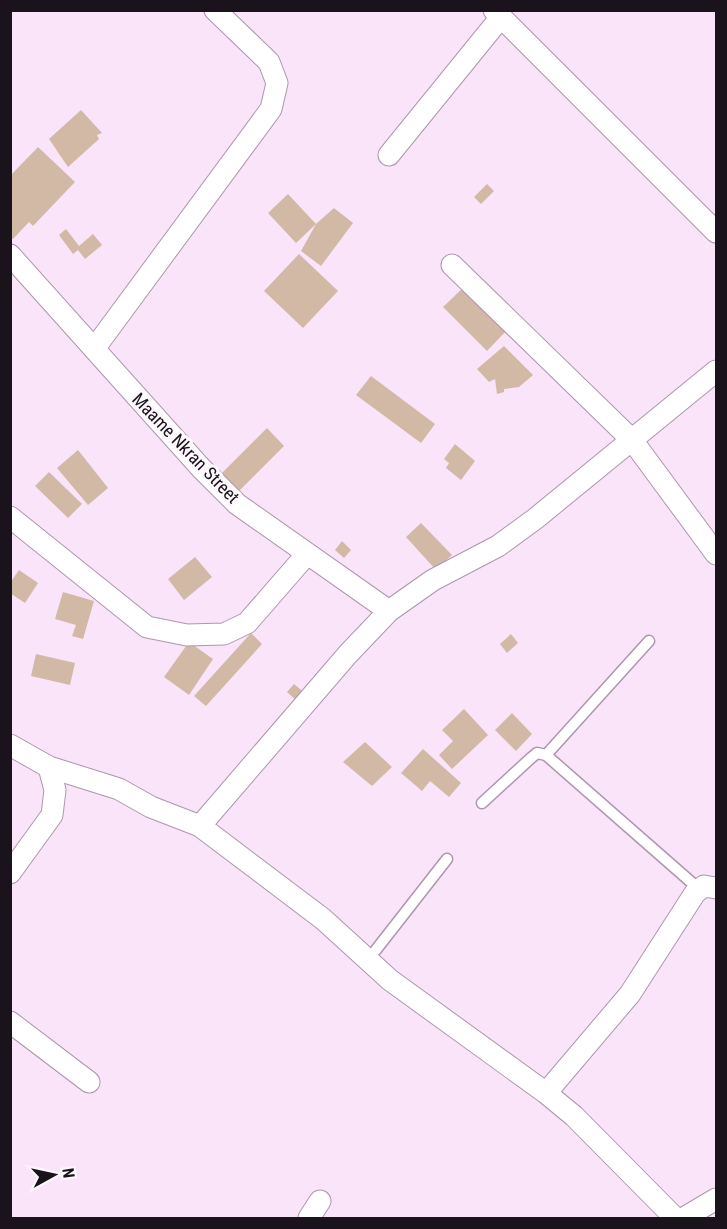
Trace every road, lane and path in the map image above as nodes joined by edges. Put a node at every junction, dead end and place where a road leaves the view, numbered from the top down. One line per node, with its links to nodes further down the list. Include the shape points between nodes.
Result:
1 (215, 10): 7 (street, via 269,62 277,83 271,109)
2 (497, 14): 3 (street); 4 (street)
3 (389, 155)
4 (717, 232)
5 (10, 255): 7 (street, Maame Nkran Street)
6 (452, 265): 9 (street)
7 (93, 349): 11 (street, Maame Nkran Street, via 237,504)
8 (717, 370): 9 (street)
9 (632, 440): 12 (street); 13 (street, via 498,546 433,580)
10 (10, 517): 11 (street, via 147,627 187,635 224,634 247,623)
11 (307, 554): 13 (street, Maame Nkran Street)
12 (717, 554)
13 (389, 611): 19 (street)
14 (649, 641): 16 (lane)
15 (10, 745): 17 (street)
16 (546, 755): 18 (lane, via 537,753); 22 (lane)
17 (49, 767): 19 (street, via 119,789 151,807); 21 (street, via 56,790 52,815)
18 (482, 803)
19 (200, 826): 23 (street, via 323,919)
20 (447, 859): 23 (lane)
21 (10, 873)
22 (708, 889): 26 (street, via 695,893 624,1002)
23 (368, 960): 26 (street)
24 (10, 1022): 25 (street)
25 (89, 1082)
26 (546, 1093): 28 (street)
27 (717, 1199): 29 (street)
28 (675, 1218)
29 (684, 1218)

